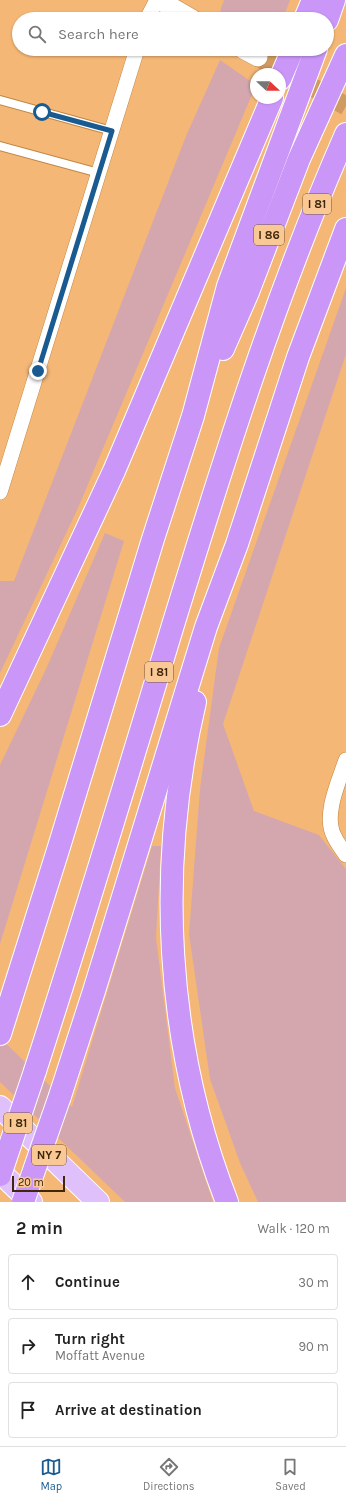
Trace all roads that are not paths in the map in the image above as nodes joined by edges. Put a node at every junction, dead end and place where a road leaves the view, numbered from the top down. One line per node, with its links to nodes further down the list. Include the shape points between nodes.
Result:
1 (158, 0): 4 (street); 5 (street)
2 (313, 0): 6 (highway)
3 (334, 0): 7 (highway)
4 (151, 12)
5 (179, 12)
6 (308, 12)
7 (330, 12)
8 (346, 55): 20 (highway, I 86, via 299,159 248,292)
9 (136, 56): 15 (street)
10 (290, 56): 12 (highway)
11 (313, 56): 20 (highway, via 228,286)
12 (285, 68)
13 (0, 100): 15 (lane)
14 (269, 104): 23 (highway, via 114,471)
15 (112, 131): 18 (street)
16 (346, 134): 29 (highway, I 81, bridge, via 289,274 240,411 71,960)
17 (0, 146): 18 (lane)
18 (99, 173): 21 (street)
19 (346, 230): 22 (highway, via 298,357)
20 (193, 416): 26 (highway)
21 (0, 492)
22 (237, 544): 30 (highway, bridge, via 206,627 94,991); 33 (highway, via 188,737 173,843 171,904 175,978 191,1085 210,1155)
23 (0, 715)
24 (346, 760): 25 (street, via 333,799 330,819 333,835)
25 (346, 855)
26 (0, 1034)
27 (0, 1107): 32 (main road, NY 7)
28 (0, 1172): 31 (main road)
29 (0, 1175)
30 (23, 1202)
31 (31, 1202)
32 (98, 1202)
33 (227, 1202)

